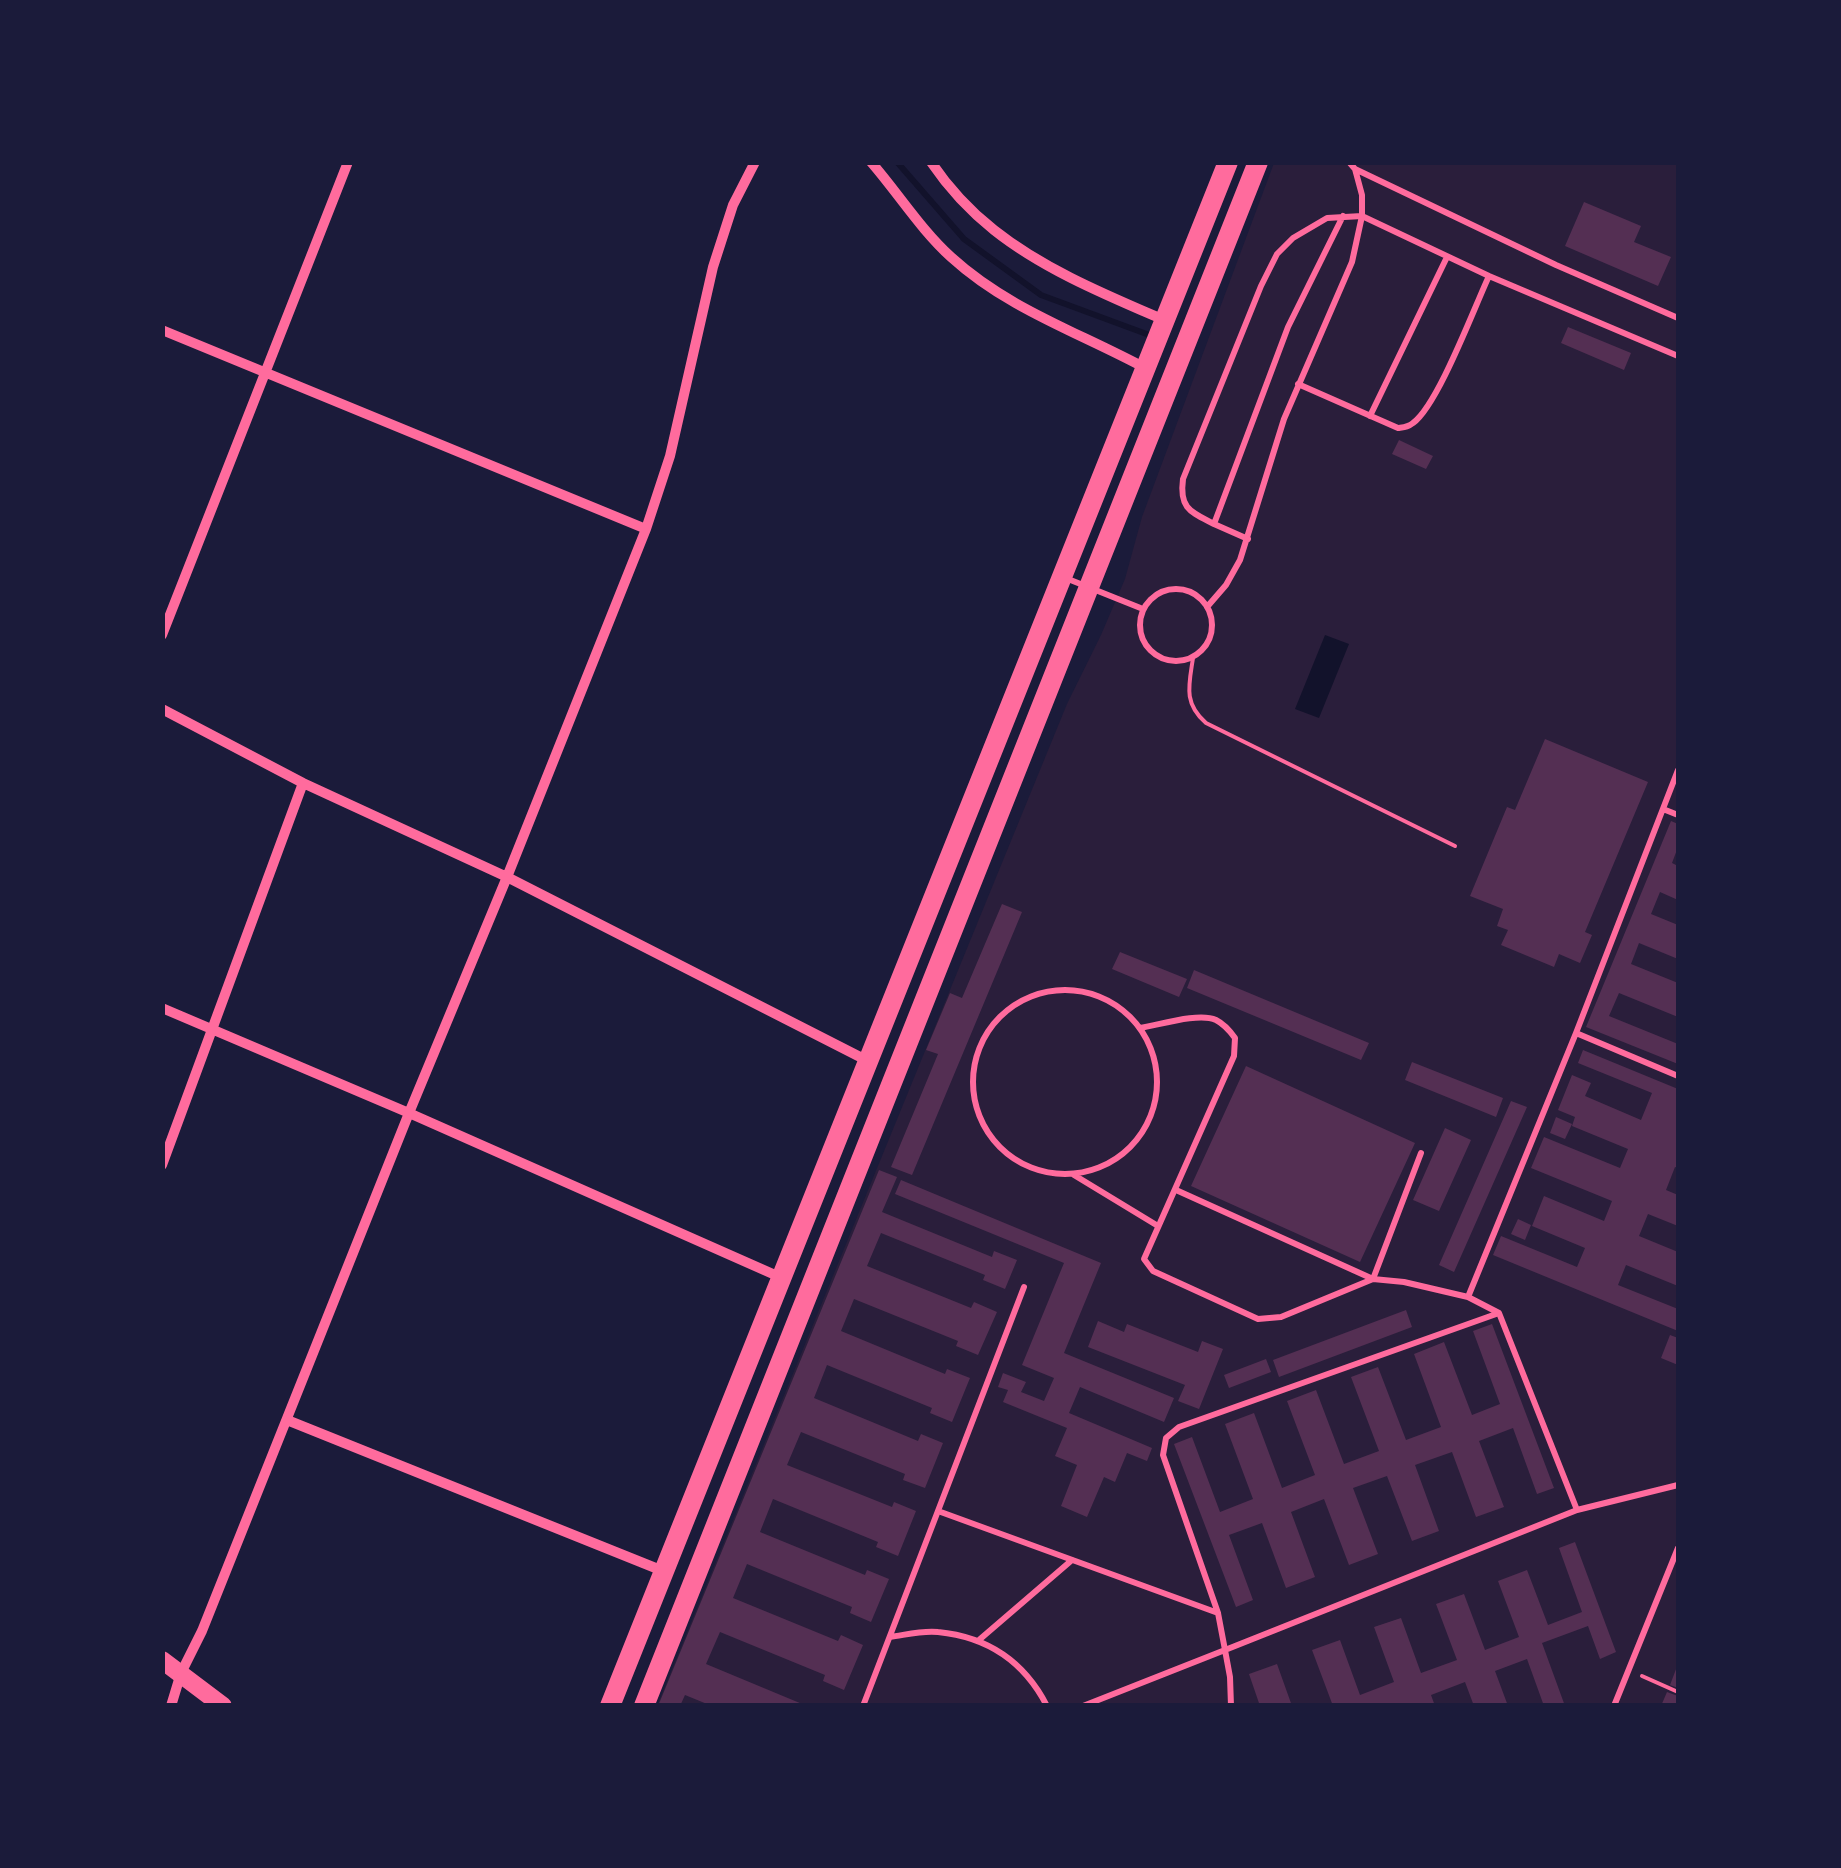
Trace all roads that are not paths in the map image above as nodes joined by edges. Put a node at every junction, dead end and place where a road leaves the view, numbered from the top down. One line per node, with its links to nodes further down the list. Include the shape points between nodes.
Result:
1 (348, 162): 17 (street)
2 (755, 162): 21 (street, via 713,268 670,456)
3 (871, 162): 16 (street, via 972,276 1040,318)
4 (930, 162): 13 (street, via 993,230 1043,262)
5 (1228, 162): 13 (main road)
6 (1258, 162): 24 (main road)
7 (1352, 166): 9 (lane); 12 (lane)
8 (1343, 216): 9 (lane); 20 (lane, via 1288,327); 20 (lane, via 1293,238 1276,254 1261,286 1182,479 1182,500)
9 (1362, 216): 10 (lane); 18 (lane, via 1352,262)
10 (1447, 256): 11 (lane); 19 (lane)
11 (1489, 276): 15 (lane); 19 (lane, via 1435,395 1416,421 1398,428)
12 (1678, 318)
13 (1165, 320): 16 (main road)
14 (162, 330): 17 (street)
15 (1678, 356)
16 (1146, 368): 23 (main road)
17 (266, 372): 21 (street); 27 (street)
18 (1298, 384): 19 (lane); 22 (lane)
19 (1370, 416)
20 (1214, 524): 22 (lane)
21 (646, 529): 33 (street)
22 (1248, 540): 25 (lane)
23 (1062, 576): 24 (lane); 38 (main road)
24 (1089, 588): 26 (lane); 67 (main road)
25 (1208, 606): 26 (lane, via 1168,589); 26 (lane, via 1209,641 1181,661 1149,650 1140,631)
26 (1143, 609)
27 (162, 634)
28 (162, 709): 30 (street)
29 (1678, 770): 31 (lane)
30 (303, 783): 33 (street); 36 (street)
31 (1663, 809): 32 (lane); 37 (lane)
32 (1678, 815)
33 (507, 876): 38 (street); 40 (street)
34 (162, 1008): 36 (street)
35 (1140, 1028): 43 (lane, via 1156,1073 1149,1120 1131,1147 1105,1166); 43 (lane, via 1102,999 1055,990 998,1018 980,1045 972,1076 975,1108 990,1137 1012,1159 1042,1172); 44 (lane, via 1213,1018 1235,1038 1234,1056)
36 (213, 1030): 40 (street); 42 (street)
37 (1576, 1033): 39 (lane); 49 (lane)
38 (869, 1061): 46 (main road)
39 (1678, 1076)
40 (409, 1113): 46 (street); 51 (street)
41 (1421, 1152): 47 (lane)
42 (162, 1166)
43 (1074, 1174): 45 (lane)
44 (1176, 1190): 45 (lane); 47 (lane)
45 (1158, 1226): 47 (lane, via 1144,1259 1148,1268 1258,1319 1281,1317)
46 (783, 1278): 57 (main road)
47 (1373, 1279): 49 (lane)
48 (1024, 1287): 54 (lane)
49 (1468, 1298): 50 (lane)
50 (1499, 1314): 53 (lane); 58 (lane, via 1171,1432 1162,1455)
51 (287, 1420): 57 (street); 63 (street)
52 (1678, 1485): 53 (lane)
53 (1577, 1510): 61 (lane)
54 (938, 1511): 56 (lane); 59 (lane)
55 (1678, 1548): 72 (lane)
56 (1072, 1560): 58 (lane); 60 (lane)
57 (663, 1571): 66 (main road)
58 (1218, 1613): 61 (lane)
59 (890, 1637): 60 (lane, via 934,1631); 68 (lane)
60 (979, 1640): 69 (lane, via 1011,1659)
61 (1225, 1650): 70 (lane); 71 (lane)
62 (162, 1660): 63 (main road)
63 (181, 1673): 64 (street); 65 (main road)
64 (171, 1706)
65 (223, 1706)
66 (610, 1706)
67 (644, 1706)
68 (863, 1706)
69 (1047, 1706)
70 (1083, 1706)
71 (1231, 1706)
72 (1614, 1706)

